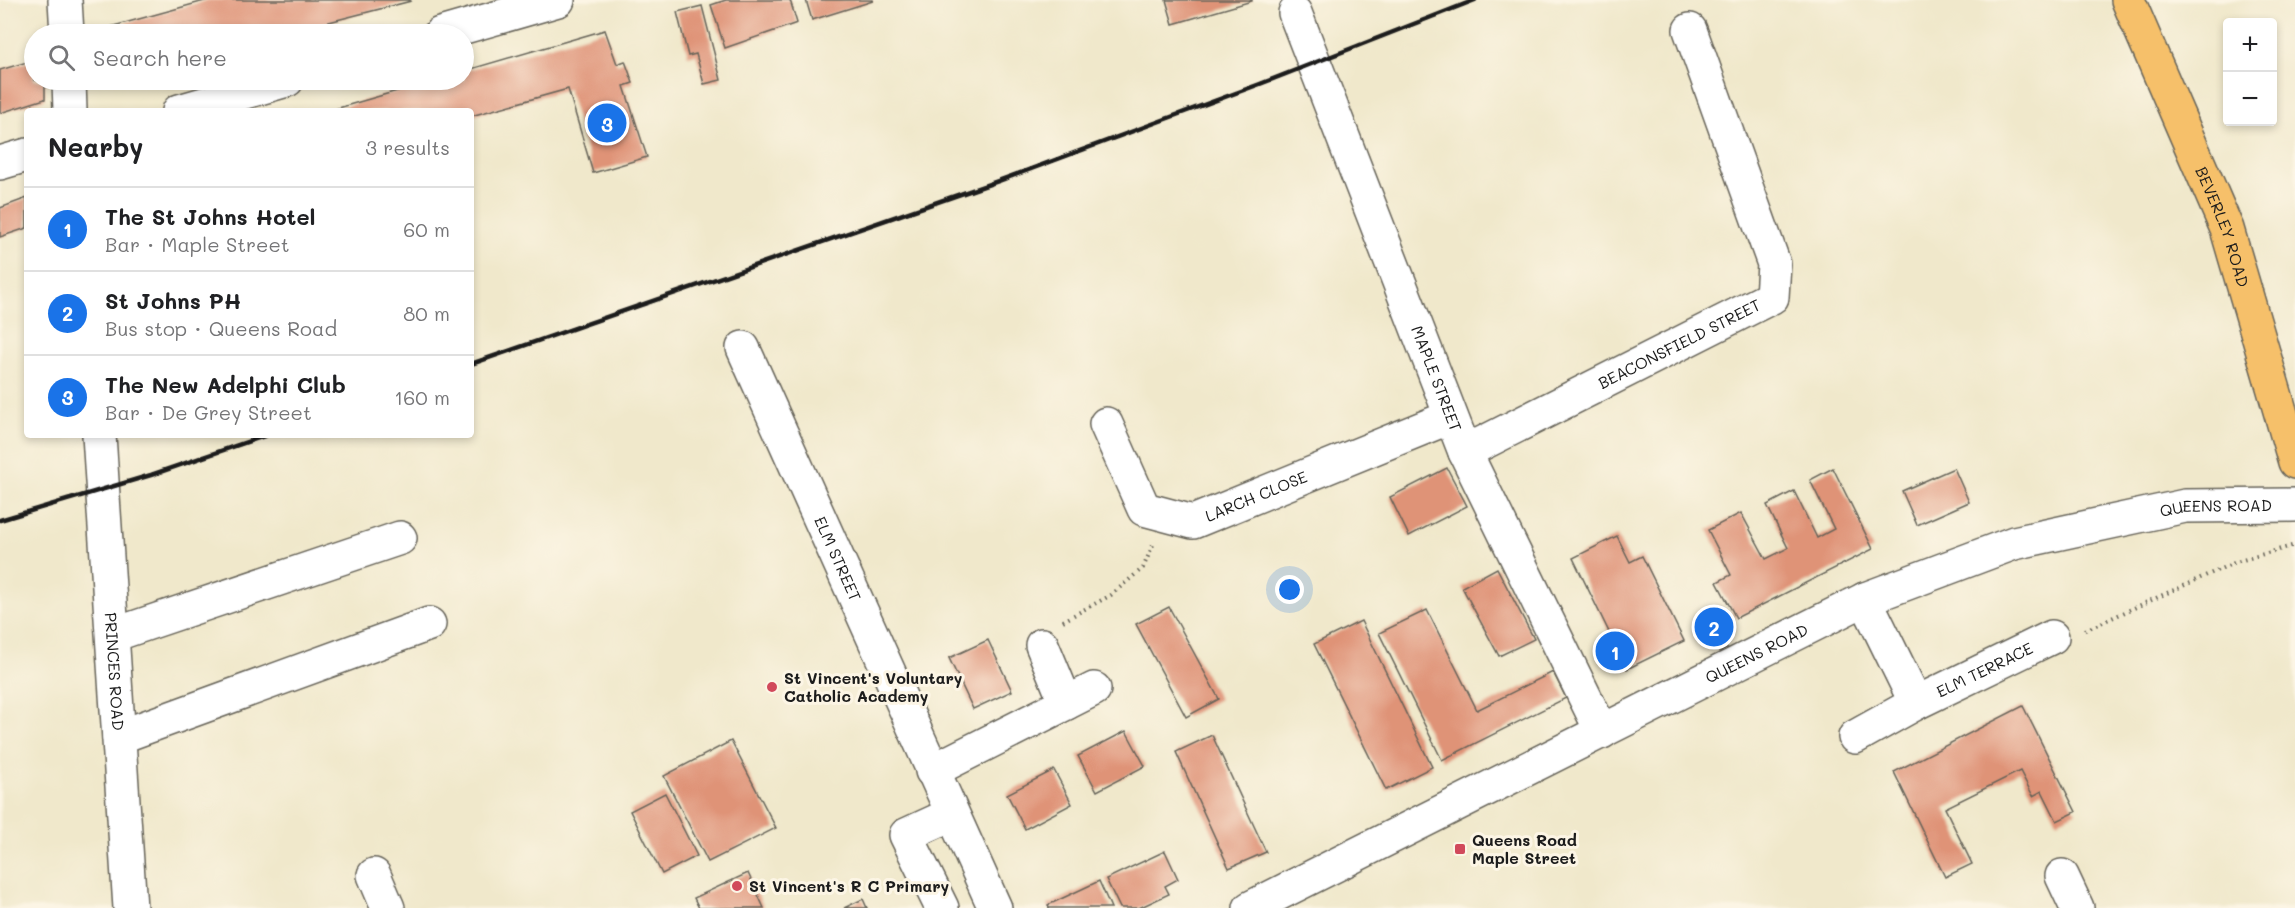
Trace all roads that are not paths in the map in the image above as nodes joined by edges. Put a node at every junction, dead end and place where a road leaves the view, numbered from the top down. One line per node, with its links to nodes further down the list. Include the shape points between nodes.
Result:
1 (65, 0): 5 (street)
2 (558, 0): 6 (street)
3 (2128, 0): 19 (main road, BEVERLEY ROAD, via 2227,229)
4 (1295, 13): 15 (street, MAPLE STREET)
5 (66, 24)
6 (474, 24)
7 (1690, 30): 18 (street, BEACONSFIELD STREET, via 1774,264 1772,297)
8 (69, 90): 10 (street)
9 (251, 90): 11 (street)
10 (70, 108)
11 (189, 108)
12 (24, 156): 13 (street)
13 (0, 163)
14 (743, 348): 31 (street, ELM STREET)
15 (1450, 417): 16 (street, LARCH CLOSE, via 1193,522 1144,509); 18 (street, MAPLE STREET)
16 (1106, 424)
17 (99, 438): 24 (street, PRINCES ROAD)
18 (1465, 452): 28 (street, MAPLE STREET)
19 (2295, 462)
20 (2295, 505): 22 (street, QUEENS ROAD, via 2185,506 2014,543)
21 (400, 538): 24 (street)
22 (1865, 599): 27 (street, ELM TERRACE); 28 (street, QUEENS ROAD)
23 (429, 624): 29 (street)
24 (113, 634): 29 (street, PRINCES ROAD)
25 (2052, 637): 27 (street, ELM TERRACE)
26 (1042, 645): 31 (street, via 1080,696)
27 (1916, 703): 30 (street, ELM TERRACE)
28 (1602, 732): 39 (street, QUEENS ROAD)
29 (119, 737): 35 (street, PRINCES ROAD)
30 (1855, 737)
31 (932, 771): 32 (street, ELM STREET)
32 (952, 814): 37 (street, via 906,835); 38 (street, ELM STREET)
33 (374, 875): 36 (street)
34 (2062, 876): 40 (street)
35 (130, 908)
36 (388, 908)
37 (942, 908)
38 (995, 908)
39 (1250, 908)
40 (2077, 908)

